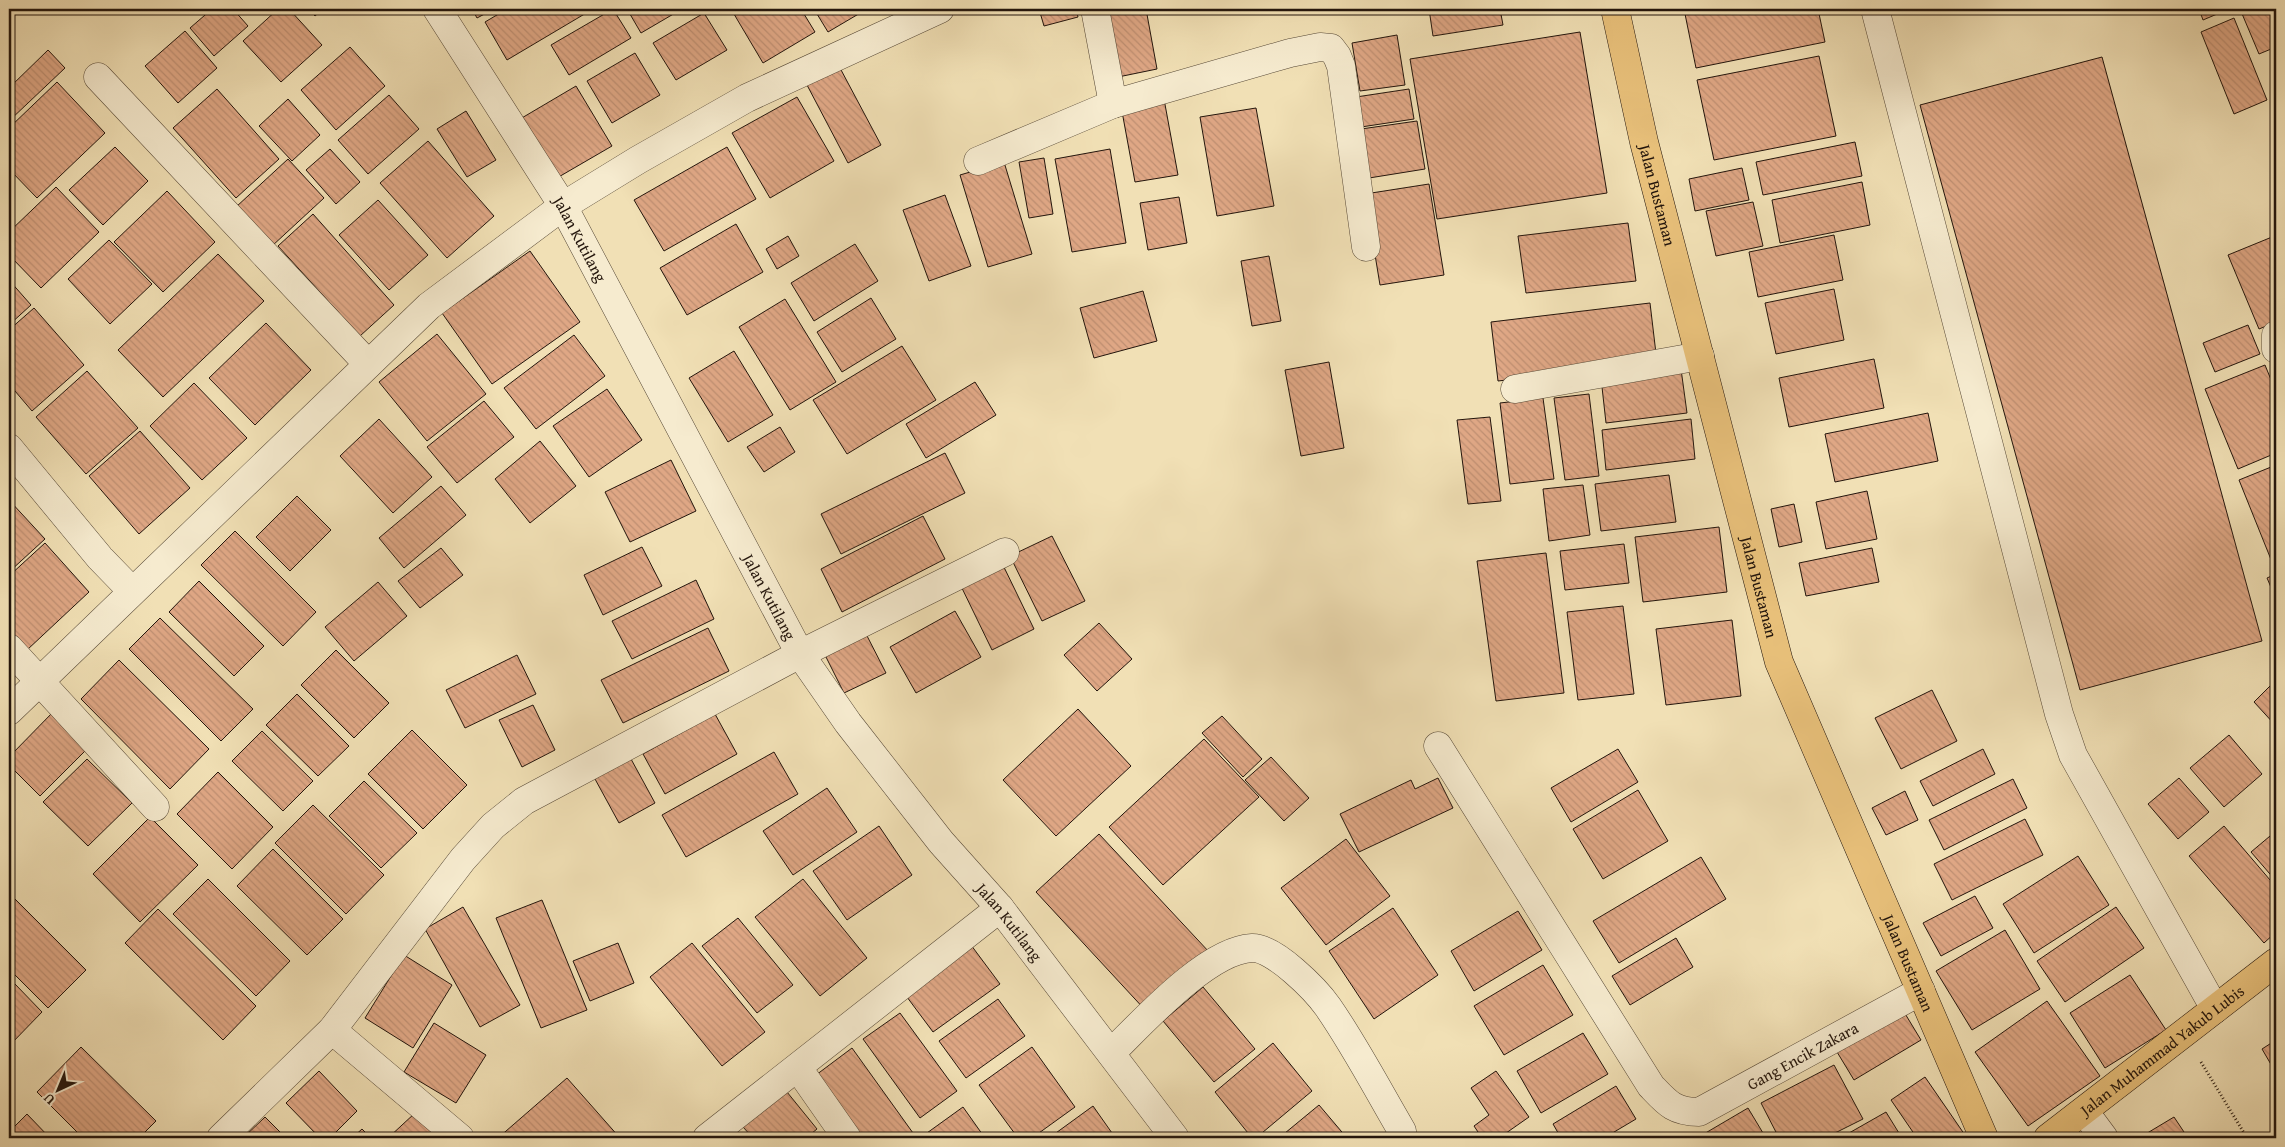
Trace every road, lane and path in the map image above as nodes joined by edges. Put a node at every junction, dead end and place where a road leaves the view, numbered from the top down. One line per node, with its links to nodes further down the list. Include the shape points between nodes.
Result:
1 (437, 9): 9 (street, Jalan Kutilang)
2 (940, 9): 9 (street, via 747,98)
3 (1095, 9): 7 (street)
4 (1615, 9): 13 (main road, Jalan Bustaman, via 1644,142)
5 (1875, 9): 28 (street, via 2073,755)
6 (98, 77): 14 (street)
7 (1114, 104): 8 (street); 10 (street, via 1290,53 1331,48 1341,66)
8 (978, 161)
9 (563, 206): 14 (street, via 429,306); 20 (street, Jalan Kutilang)
10 (1366, 247)
11 (2276, 335): 12 (street)
12 (2276, 349)
13 (1700, 356): 15 (street); 27 (main road, Jalan Bustaman, via 1778,662)
14 (368, 364): 18 (street)
15 (1514, 388)
16 (9, 448): 18 (street, via 100,558)
17 (1005, 552): 20 (street)
18 (132, 591): 21 (street)
19 (9, 648): 21 (street)
20 (800, 654): 25 (street, Jalan Kutilang, via 848,724 942,842); 29 (street, via 524,801 493,826 462,859)
21 (39, 681): 22 (street); 24 (street)
22 (9, 711)
23 (1438, 746): 27 (street, Gang Encik Zakara, via 1651,1086 1667,1104 1683,1112 1699,1112)
24 (156, 807)
25 (1000, 908): 30 (street, Jalan Kutilang); 31 (street)
26 (2276, 962): 28 (main road, Jalan Muhammad Yakub Lubis)
27 (1920, 991): 40 (main road, Jalan Bustaman)
28 (2215, 1009): 33 (main road, Jalan Muhammad Yakub Lubis)
29 (332, 1030): 35 (street); 36 (street)
30 (1111, 1053): 34 (street, via 1193,975 1224,956 1252,948 1274,956 1294,971 1327,1006); 39 (street, Jalan Kutilang)
31 (798, 1068): 37 (street); 38 (street)
32 (2209, 1078): 43 (path)
33 (2084, 1111): 41 (main road, Jalan Muhammad Yakub Lubis); 42 (street)
34 (1402, 1131)
35 (220, 1138)
36 (460, 1138)
37 (707, 1138)
38 (847, 1138)
39 (1175, 1138)
40 (1984, 1138)
41 (2048, 1138)
42 (2104, 1138)
43 (2247, 1138)

